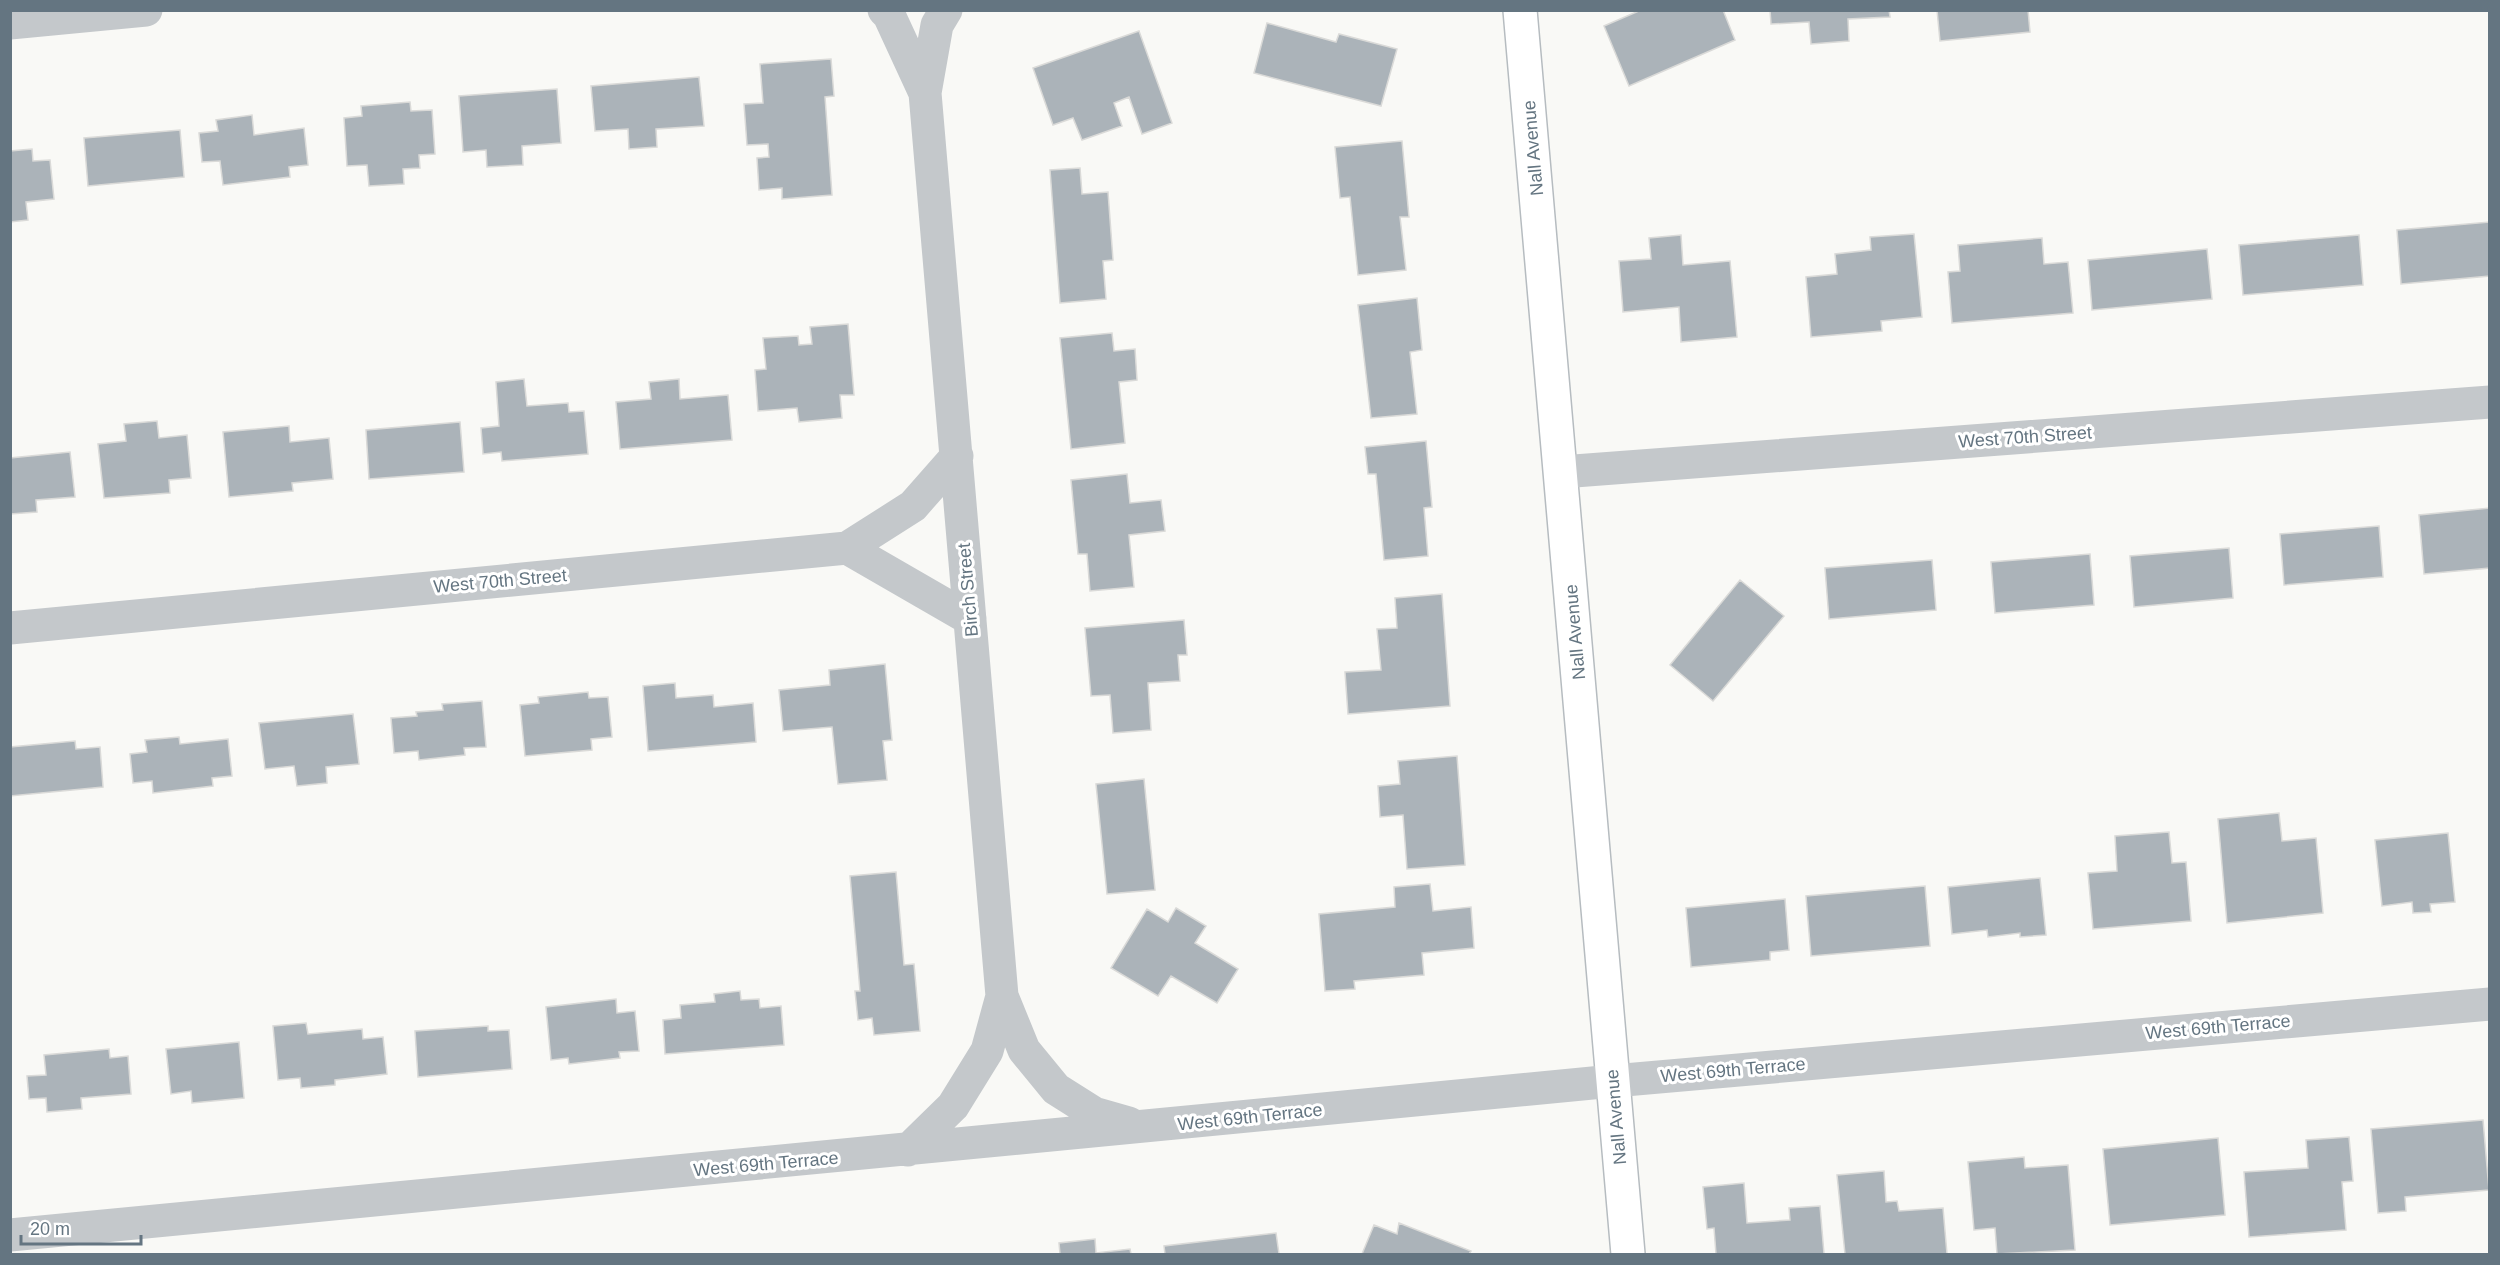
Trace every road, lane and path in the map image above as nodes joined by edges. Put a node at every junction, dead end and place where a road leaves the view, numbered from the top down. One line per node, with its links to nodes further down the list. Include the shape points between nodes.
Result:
1 (146, 10): 5 (street)
2 (884, 10): 6 (street, Birch Street)
3 (946, 10): 6 (street, via 938,25)
4 (1520, 10): 9 (main road, Nall Avenue)
5 (10, 23)
6 (925, 93): 8 (street, Birch Street)
7 (2490, 402): 9 (street, West 70th Street)
8 (957, 456): 10 (street, via 913,506); 11 (street, Birch Street)
9 (1561, 472): 15 (main road, Nall Avenue)
10 (847, 548): 11 (street); 12 (street, West 70th Street)
11 (970, 619): 13 (street, Birch Street)
12 (10, 628)
13 (1002, 996): 16 (street, via 1024,1050 1056,1089 1094,1113); 17 (street, Birch Street, via 987,1051 952,1106)
14 (2490, 1004): 15 (street, West 69th Terrace)
15 (1613, 1081): 16 (street, West 69th Terrace); 19 (main road, Nall Avenue)
16 (1143, 1127): 17 (street, West 69th Terrace)
17 (908, 1150): 18 (street, West 69th Terrace)
18 (10, 1235)
19 (1628, 1254)

